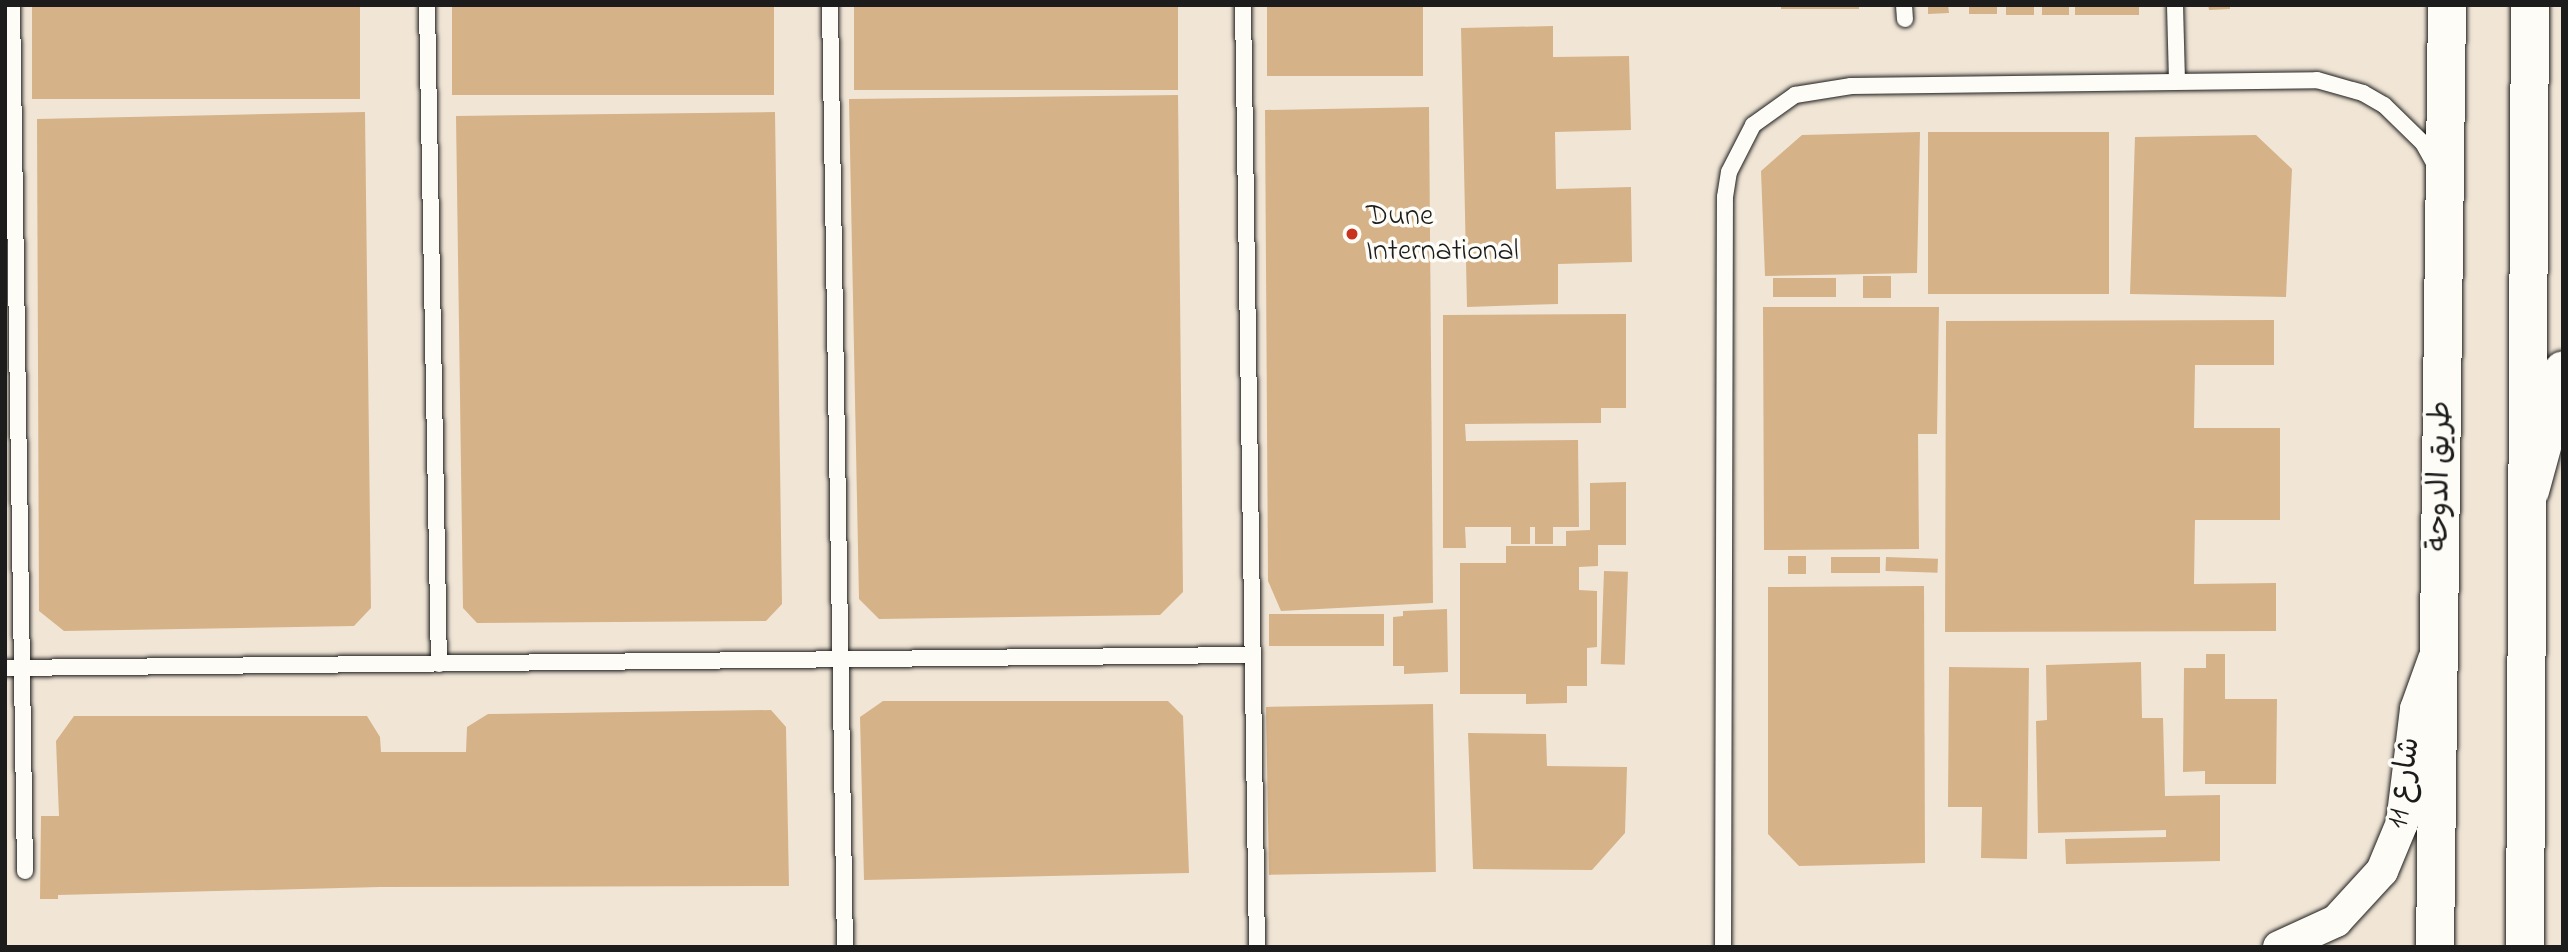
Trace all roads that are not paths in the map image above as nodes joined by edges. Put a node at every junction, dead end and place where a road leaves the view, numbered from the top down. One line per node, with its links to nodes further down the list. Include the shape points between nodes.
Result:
1 (12, 5): 16 (lane)
2 (427, 5): 15 (lane)
3 (830, 5): 14 (lane)
4 (1243, 5): 13 (lane)
5 (2175, 5): 8 (lane)
6 (2447, 5): 9 (main road, طريق الدوحة)
7 (2530, 5): 11 (main road)
8 (2177, 80): 9 (lane, via 2317,80 2363,93 2384,105 2414,133 2436,166); 20 (lane, via 1820,89 1772,108 1738,147 1725,197)
9 (2446, 193): 12 (main road, طريق الدوحة)
10 (2563, 370): 11 (main road, via 2542,459)
11 (2525, 506): 23 (main road)
12 (2438, 648): 21 (street, شارع 11, via 2416,709 2402,823 2382,871 2336,921); 22 (main road, طريق الدوحة)
13 (1253, 655): 14 (lane); 19 (lane)
14 (840, 659): 15 (lane); 18 (lane)
15 (439, 664): 16 (lane)
16 (13, 668): 17 (lane)
17 (25, 871)
18 (845, 947)
19 (1257, 947)
20 (1723, 947)
21 (2279, 947)
22 (2435, 947)
23 (2525, 947)

